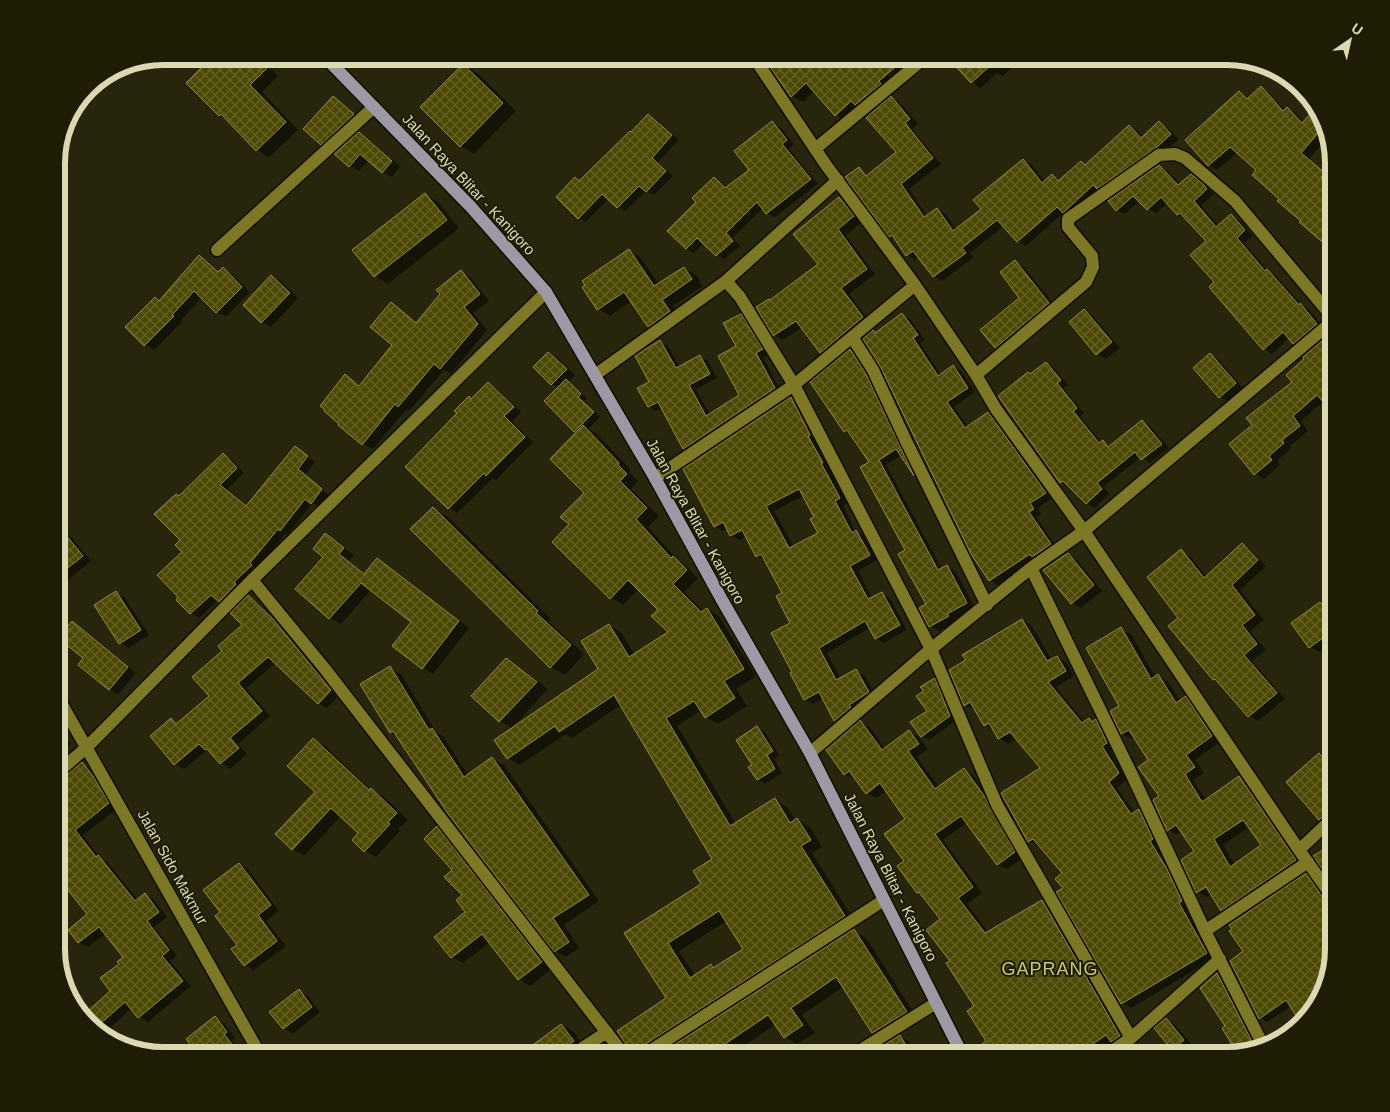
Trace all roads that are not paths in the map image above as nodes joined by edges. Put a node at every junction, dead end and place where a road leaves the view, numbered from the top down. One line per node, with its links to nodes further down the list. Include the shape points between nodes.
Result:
1 (333, 65): 4 (main road, Jalan Raya Blitar - Kanigoro)
2 (759, 65): 5 (street)
3 (916, 65): 5 (street)
4 (374, 107): 7 (street); 10 (main road, Jalan Raya Blitar - Kanigoro, via 471,207)
5 (815, 149): 6 (street)
6 (838, 180): 8 (street); 9 (street)
7 (217, 250)
8 (726, 281): 14 (street); 16 (street, via 740,297)
9 (915, 285): 13 (street); 15 (street)
10 (546, 292): 14 (main road, Jalan Raya Blitar - Kanigoro); 20 (street)
11 (1325, 309): 15 (street, via 1235,201 1185,158 1159,155 1068,219 1068,227 1092,256 1093,266 1086,282)
12 (1325, 328): 18 (street)
13 (852, 337): 16 (street); 21 (street, via 873,370)
14 (595, 375): 17 (main road, Jalan Raya Blitar - Kanigoro)
15 (976, 375): 18 (street, via 996,409)
16 (794, 384): 17 (street); 22 (street)
17 (655, 478): 25 (main road, Jalan Raya Blitar - Kanigoro)
18 (1084, 531): 19 (street); 28 (street)
19 (1031, 568): 21 (street); 32 (street)
20 (252, 580): 24 (street); 35 (street)
21 (987, 605): 22 (street)
22 (931, 649): 25 (street); 36 (street, via 997,805)
23 (65, 709): 24 (street, Jalan Sido Makmur)
24 (88, 747): 26 (street); 38 (street, Jalan Sido Makmur)
25 (810, 753): 31 (main road, Jalan Raya Blitar - Kanigoro)
26 (65, 766)
27 (1325, 825): 28 (street)
28 (1299, 850): 29 (street)
29 (1308, 862): 30 (street); 32 (street)
30 (1325, 886)
31 (884, 900): 34 (main road, Jalan Raya Blitar - Kanigoro); 41 (street)
32 (1205, 931): 33 (street)
33 (1220, 959): 36 (street); 37 (street)
34 (936, 1003): 42 (street); 43 (main road, Jalan Raya Blitar - Kanigoro)
35 (607, 1032): 39 (street); 40 (street)
36 (1131, 1038): 44 (street)
37 (1261, 1041)
38 (256, 1047)
39 (584, 1047)
40 (618, 1047)
41 (656, 1047)
42 (866, 1047)
43 (958, 1047)
44 (1118, 1047)

